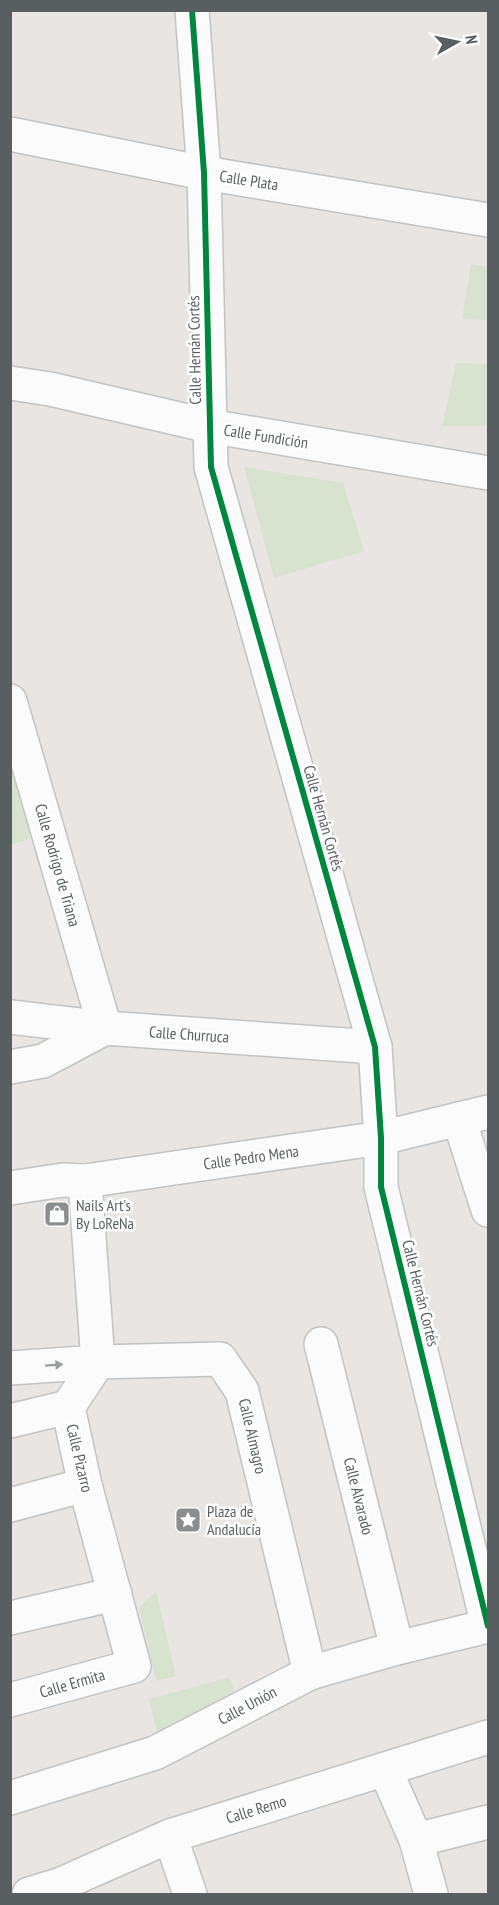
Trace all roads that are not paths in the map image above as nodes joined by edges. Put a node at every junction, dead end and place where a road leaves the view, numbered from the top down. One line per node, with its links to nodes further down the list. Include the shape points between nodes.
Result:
1 (192, 10): 3 (street, Calle Hernán Cortés)
2 (10, 134): 3 (street, Calle Plata)
3 (204, 173): 4 (street, Calle Plata); 6 (street, Calle Hernán Cortés)
4 (489, 220)
5 (10, 383): 6 (street, Calle Fundición)
6 (208, 426): 7 (street, Calle Fundición); 11 (street, Calle Hernán Cortés, via 211,467)
7 (489, 473)
8 (10, 701): 10 (street, Calle Rodrigo de Triana)
9 (10, 1017): 10 (street, Calle Churruca)
10 (105, 1028): 11 (street, Calle Churruca); 12 (street, via 43,1061)
11 (375, 1047): 14 (street, Calle Hernán Cortés)
12 (10, 1067)
13 (474, 1115): 14 (street, Calle Pedro Mena); 17 (street)
14 (381, 1138): 15 (street, Calle Pedro Mena); 27 (street, Calle Hernán Cortés, via 381,1187)
15 (85, 1182): 16 (street, Calle Pedro Mena, via 63,1180); 19 (street)
16 (10, 1188)
17 (489, 1210)
18 (321, 1344): 28 (street, Calle Alvarado)
19 (98, 1362): 20 (street, one-way to 19); 21 (street, Calle Pizarro); 30 (street, Calle Almagro, via 220,1359 242,1391)
20 (10, 1368)
21 (68, 1407): 22 (street); 23 (street, Calle Pizarro)
22 (10, 1421)
23 (85, 1485): 24 (street); 25 (street, Calle Pizarro)
24 (10, 1505)
25 (115, 1594): 26 (street); 29 (street, Calle Pizarro)
26 (10, 1618)
27 (488, 1626): 28 (street, Calle Unión)
28 (397, 1648): 30 (street, Calle Unión)
29 (134, 1666): 31 (street, Calle Ermita)
30 (310, 1673): 34 (street, Calle Unión, via 155,1753)
31 (10, 1700)
32 (489, 1737): 33 (street, Calle Remo)
33 (385, 1769): 36 (street, Calle Remo); 37 (street)
34 (10, 1798)
35 (489, 1822): 37 (street)
36 (170, 1836): 38 (street, Calle Remo, via 59,1885); 39 (street)
37 (416, 1840): 40 (street)
38 (29, 1894)
39 (190, 1894)
40 (431, 1894)

